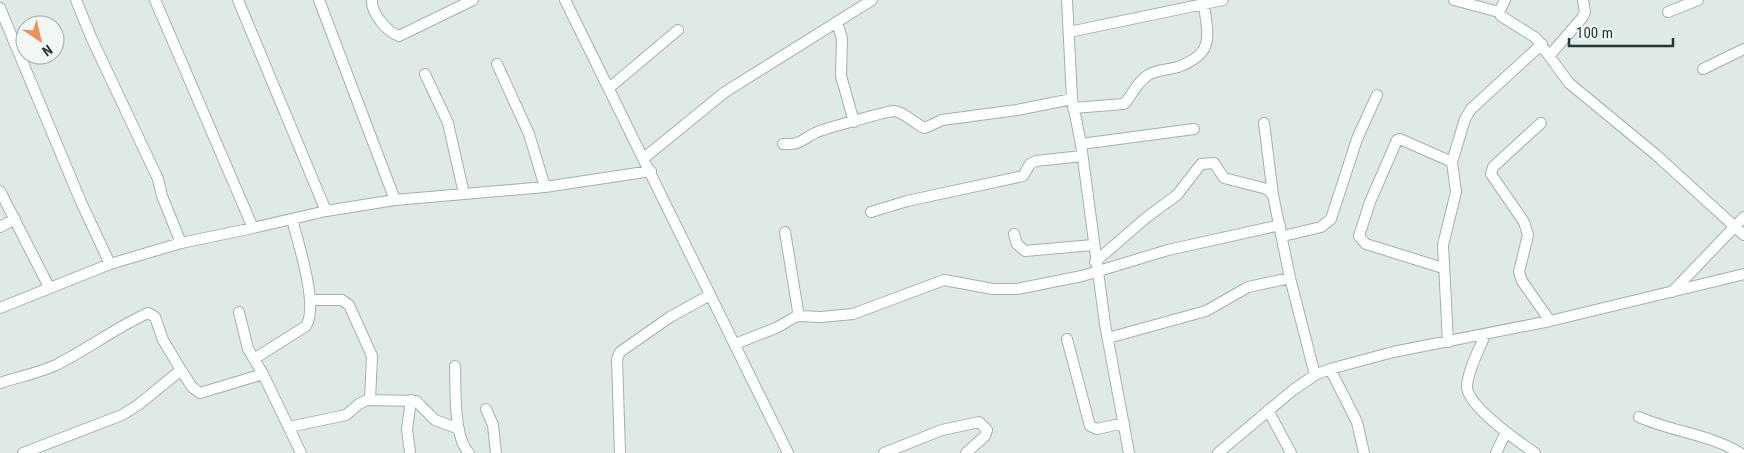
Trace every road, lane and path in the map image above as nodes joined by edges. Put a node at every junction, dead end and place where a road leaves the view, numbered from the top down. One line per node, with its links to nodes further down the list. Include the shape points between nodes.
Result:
1 (76, 0): 59 (street, via 158,179)
2 (155, 0): 54 (street)
3 (238, 0): 46 (street)
4 (319, 0): 45 (street)
5 (372, 0): 6 (street, via 386,28 399,36)
6 (473, 0)
7 (565, 0): 28 (street)
8 (872, 0): 19 (street)
9 (1068, 0): 21 (street)
10 (1223, 0): 15 (street)
11 (1454, 0): 17 (street)
12 (1504, 0): 17 (street)
13 (1583, 0): 24 (street, via 1585,12 1582,18)
14 (1698, 0): 18 (street)
15 (1204, 5): 21 (street); 30 (street, via 1208,40 1206,48 1199,54 1178,67 1150,74 1140,81 1124,104)
16 (0, 8): 61 (street, via 80,202)
17 (1499, 12): 22 (street)
18 (1668, 12)
19 (837, 22): 31 (street, via 842,39 841,76); 38 (street, via 725,92)
20 (678, 30): 28 (street)
21 (1068, 32): 30 (street)
22 (1542, 44): 24 (street); 39 (street, via 1472,109)
23 (1744, 49): 26 (street)
24 (1550, 55): 53 (street, via 1569,83)
25 (497, 64): 41 (street, via 531,140)
26 (1703, 69)
27 (425, 74): 43 (street, via 448,123)
28 (609, 88): 38 (street)
29 (1377, 95): 58 (street, via 1357,139 1331,219 1321,227)
30 (1073, 104): 31 (street, via 942,120 925,128 896,111); 36 (street)
31 (854, 122): 35 (street, via 814,133 799,144)
32 (1264, 123): 44 (street)
33 (1541, 123): 73 (street, via 1492,167 1491,174 1524,222 1528,235 1519,272)
34 (1194, 129): 36 (street)
35 (784, 144)
36 (1081, 144): 37 (street)
37 (1082, 156): 47 (street, via 1036,161 1030,164 1023,176); 60 (street)
38 (644, 158): 40 (street)
39 (1452, 162): 63 (street, via 1456,192 1443,245); 63 (street, via 1397,140 1359,236 1366,244)
40 (650, 171): 41 (street); 68 (street)
41 (545, 187): 43 (street)
42 (0, 191): 49 (street)
43 (464, 194): 45 (street)
44 (1273, 195): 51 (street); 62 (street, via 1267,189 1224,178 1214,163 1201,164 1177,195 1147,217)
45 (395, 200): 46 (street)
46 (326, 211): 50 (street)
47 (870, 212)
48 (1744, 217): 53 (street)
49 (15, 219): 52 (street); 66 (street)
50 (292, 219): 54 (street); 69 (street)
51 (1280, 225): 58 (street); 62 (street)
52 (0, 227)
53 (1736, 227): 57 (street); 67 (street)
54 (253, 228): 59 (street)
55 (785, 232): 72 (street)
56 (1014, 234): 60 (street, via 1017,244 1025,251)
57 (1744, 234)
58 (1283, 236): 65 (street)
59 (181, 243): 61 (street)
60 (1093, 245): 62 (street)
61 (110, 264): 66 (street)
62 (1096, 267): 72 (street, via 1017,289 993,289 944,280 853,314); 75 (street)
63 (1443, 268): 77 (street)
64 (1744, 274): 67 (street)
65 (1290, 278): 75 (street, via 1248,286 1206,310); 84 (street)
66 (48, 287): 70 (street)
67 (1671, 292): 73 (street)
68 (710, 295): 78 (street); 100 (street, via 670,317 620,352 617,359)
69 (310, 300): 79 (street, via 310,318 306,326); 86 (street, via 342,300 349,305 372,356)
70 (0, 308)
71 (239, 312): 79 (street, via 248,349)
72 (797, 316): 78 (street)
73 (1550, 321): 74 (street)
74 (1484, 335): 77 (street); 94 (street, via 1469,381 1469,396)
75 (1108, 338): 91 (street)
76 (1067, 339): 91 (street, via 1090,426 1097,429)
77 (1448, 342): 81 (street)
78 (735, 344): 101 (street)
79 (254, 359): 83 (street)
80 (455, 366): 93 (street)
81 (1330, 369): 84 (street); 107 (street, via 1356,422)
82 (181, 370): 83 (street, via 200,393); 85 (street, via 154,317 148,313 121,325 54,366); 95 (street, via 138,406 122,415)
83 (263, 374): 92 (street)
84 (1316, 375): 89 (street)
85 (0, 383)
86 (370, 400): 87 (street); 92 (street, via 346,415)
87 (411, 400): 93 (street, via 419,402 435,420); 97 (street, via 407,429)
88 (486, 409): 99 (street, via 493,425)
89 (1268, 410): 105 (street); 106 (street)
90 (1639, 417): 110 (street, via 1673,430 1718,441)
91 (1124, 423): 104 (street)
92 (289, 428): 96 (street)
93 (459, 429): 98 (street, via 464,448)
94 (1506, 432): 108 (street); 109 (street)
95 (23, 453)
96 (301, 453)
97 (410, 453)
98 (469, 453)
99 (496, 453)
100 (620, 453)
101 (788, 453)
102 (884, 453): 103 (street, via 942,430 980,422 987,430)
103 (966, 453)
104 (1129, 453)
105 (1218, 453)
106 (1291, 453)
107 (1364, 453)
108 (1496, 453)
109 (1535, 453)
110 (1740, 453)

